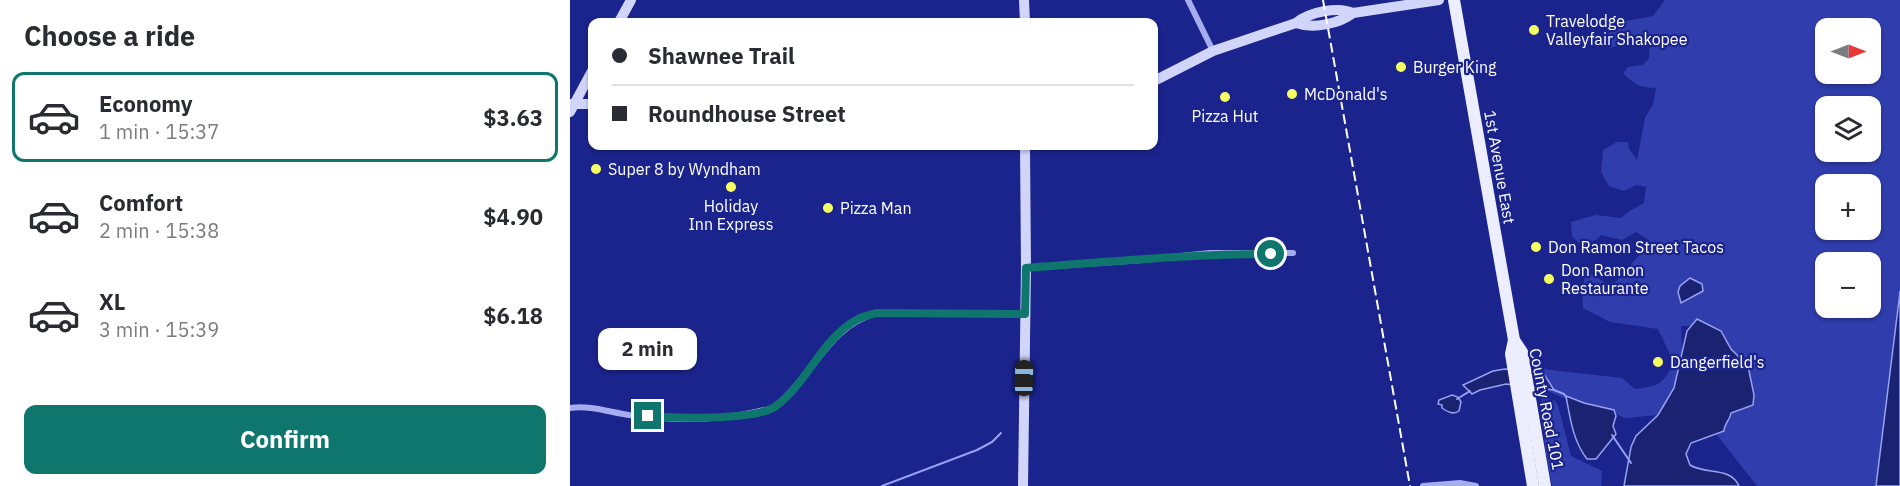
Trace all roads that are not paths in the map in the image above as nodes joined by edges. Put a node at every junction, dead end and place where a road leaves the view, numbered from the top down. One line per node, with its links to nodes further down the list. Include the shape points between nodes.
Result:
1 (631, 0): 6 (street)
2 (1024, 0): 7 (street)
3 (1188, 0): 8 (street)
4 (1439, 0): 8 (street, via 1304,16)
5 (1454, 0): 18 (main road, 1st Avenue East, via 1514,340 1511,354 1518,363)
6 (621, 18)
7 (1024, 18)
8 (1213, 51): 10 (street)
9 (588, 78): 12 (street)
10 (1158, 79)
11 (588, 105): 12 (street)
12 (572, 107)
13 (1025, 150): 15 (street)
14 (1293, 254): 15 (street, via 1210,254)
15 (1026, 268): 16 (street)
16 (1025, 314): 17 (street, via 876,313 859,319 840,332 774,407 735,417 669,418); 19 (street)
17 (570, 408)
18 (1528, 415): 22 (main road); 23 (main road, County Road 101)
19 (1023, 486)
20 (1423, 486): 21 (street)
21 (1476, 486)
22 (1533, 486)
23 (1545, 486)

